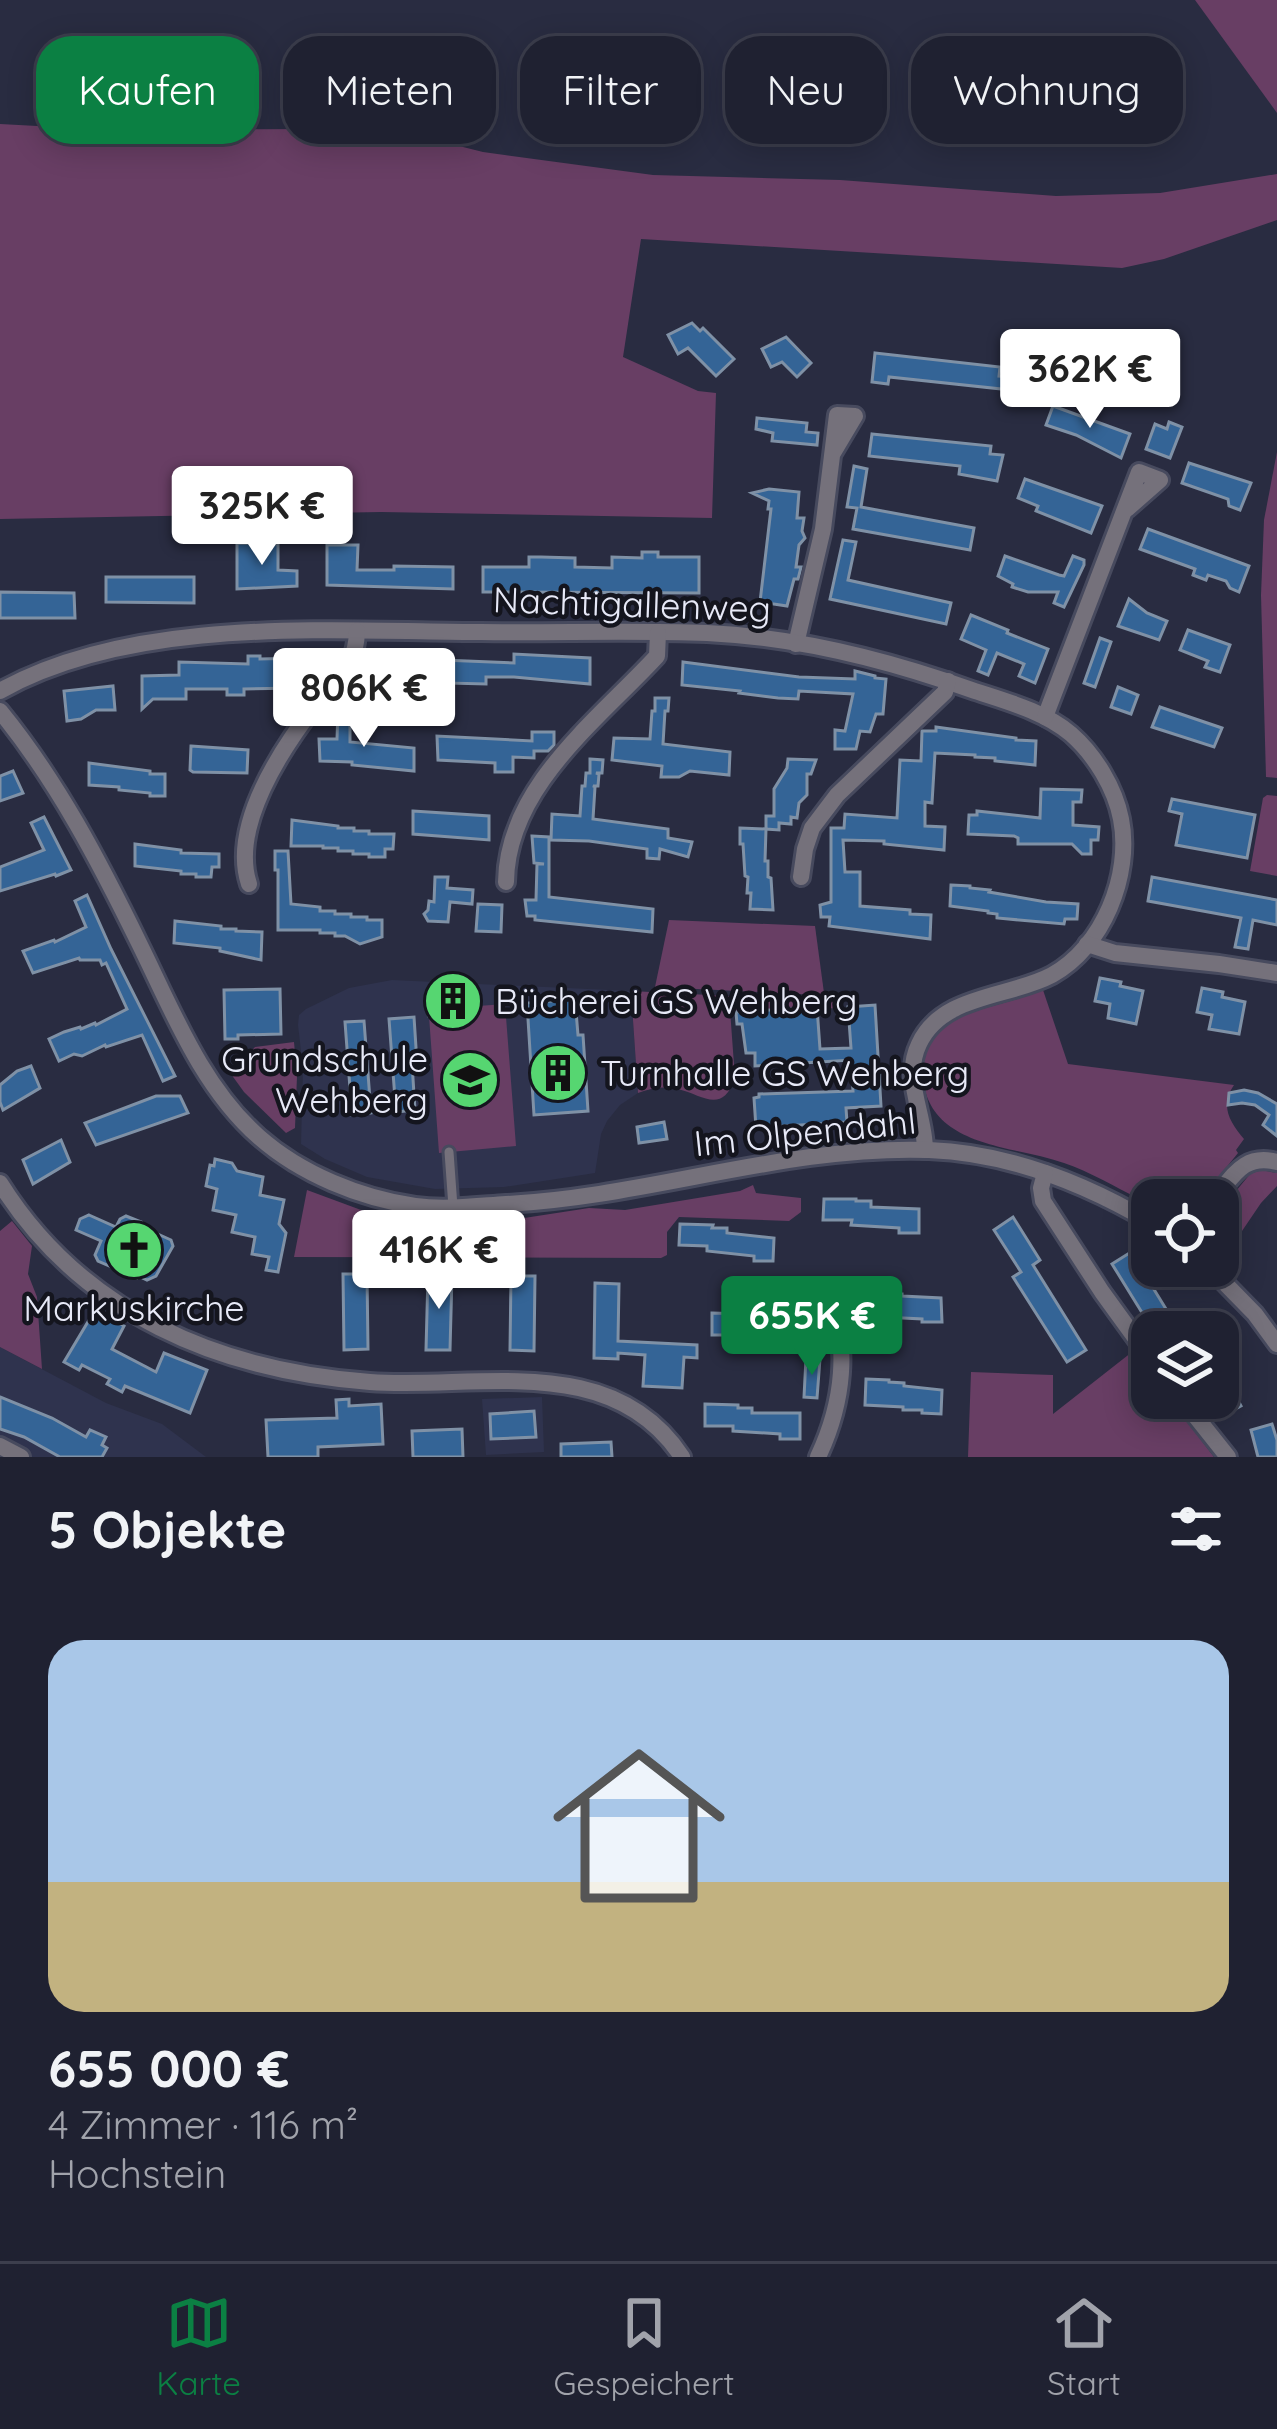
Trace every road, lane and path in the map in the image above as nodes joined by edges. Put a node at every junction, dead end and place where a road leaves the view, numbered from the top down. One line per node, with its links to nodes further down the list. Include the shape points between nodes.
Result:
1 (833, 453): 5 (street)
2 (1126, 509): 9 (street)
3 (357, 632): 4 (street, Nachtigallenweg); 7 (street, Nachtigallenweg, via 134,646 58,664); 12 (street, via 356,656 300,726 262,793 245,845)
4 (658, 633): 5 (street, Nachtigallenweg); 11 (street, via 657,656 536,789 508,850)
5 (796, 644): 6 (street, Nachtigallenweg)
6 (948, 681): 9 (street, Nachtigallenweg); 10 (street, via 818,819)
7 (0, 691)
8 (0, 711): 21 (street, Im Olpendahl, via 82,830 194,1053 245,1124 322,1178 381,1199)
9 (1045, 718): 13 (street, Nachtigallenweg, via 1092,759 1112,787 1122,823 1116,892)
10 (801, 878)
11 (506, 882)
12 (249, 884)
13 (1087, 944): 14 (street); 15 (street, Nachtigallenweg, via 1052,975 959,1006 927,1030 912,1069)
14 (1277, 974)
15 (925, 1150): 18 (street, Im Olpendahl); 21 (street, Im Olpendahl, via 795,1161 548,1202)
16 (449, 1152): 21 (lane)
17 (1277, 1162): 19 (street, via 1244,1164)
18 (1046, 1173): 22 (street, Im Olpendahl); 25 (street, via 1043,1201)
19 (1231, 1179)
20 (0, 1183): 30 (street, via 83,1280 166,1331 267,1366 358,1381 584,1387 637,1412)
21 (453, 1207)
22 (1131, 1212)
23 (1229, 1287): 26 (street)
24 (827, 1290): 31 (street, via 837,1310 842,1372)
25 (1131, 1331)
26 (1277, 1344)
27 (1198, 1419): 32 (street)
28 (0, 1447): 29 (street)
29 (21, 1457)
30 (682, 1457)
31 (818, 1457)
32 (1228, 1457)

